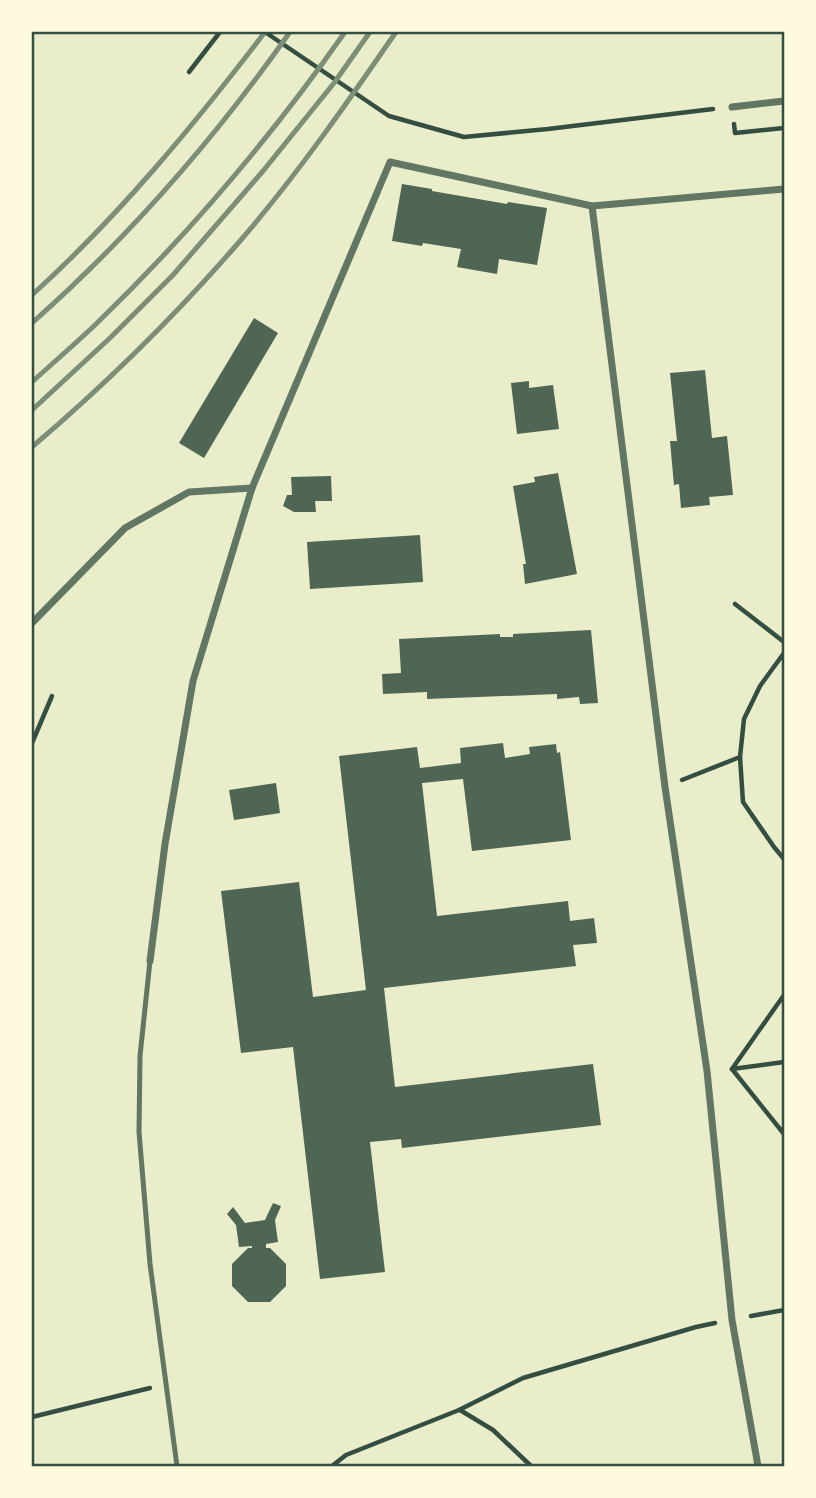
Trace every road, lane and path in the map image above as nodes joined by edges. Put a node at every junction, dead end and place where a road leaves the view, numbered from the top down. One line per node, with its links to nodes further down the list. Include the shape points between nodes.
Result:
1 (220, 32): 3 (path)
2 (265, 32): 5 (path, via 388,116 464,137)
3 (190, 72)
4 (785, 102): 5 (street)
5 (732, 107)
6 (785, 189): 7 (street)
7 (592, 206): 8 (street, via 390,162); 16 (street)
8 (252, 488): 10 (street, via 189,492 125,528); 18 (street, via 193,681)
9 (735, 604): 11 (path)
10 (32, 623)
11 (785, 642)
12 (785, 653): 15 (path, via 760,686 744,719)
13 (52, 696): 14 (path)
14 (32, 743)
15 (740, 757): 16 (path); 17 (path, via 743,802)
16 (665, 787): 24 (street, via 707,1071)
17 (785, 859)
18 (150, 961): 25 (lane, via 140,1056 139,1132)
19 (785, 995): 21 (path)
20 (785, 1062): 21 (path)
21 (732, 1069): 22 (path)
22 (785, 1134)
23 (785, 1311): 24 (path)
24 (732, 1320): 26 (path, via 523,1378); 31 (street)
25 (166, 1385): 27 (path); 28 (lane)
26 (459, 1410): 29 (path, via 346,1455); 30 (path, via 494,1430)
27 (32, 1417)
28 (177, 1466)
29 (332, 1466)
30 (531, 1466)
31 (758, 1466)

